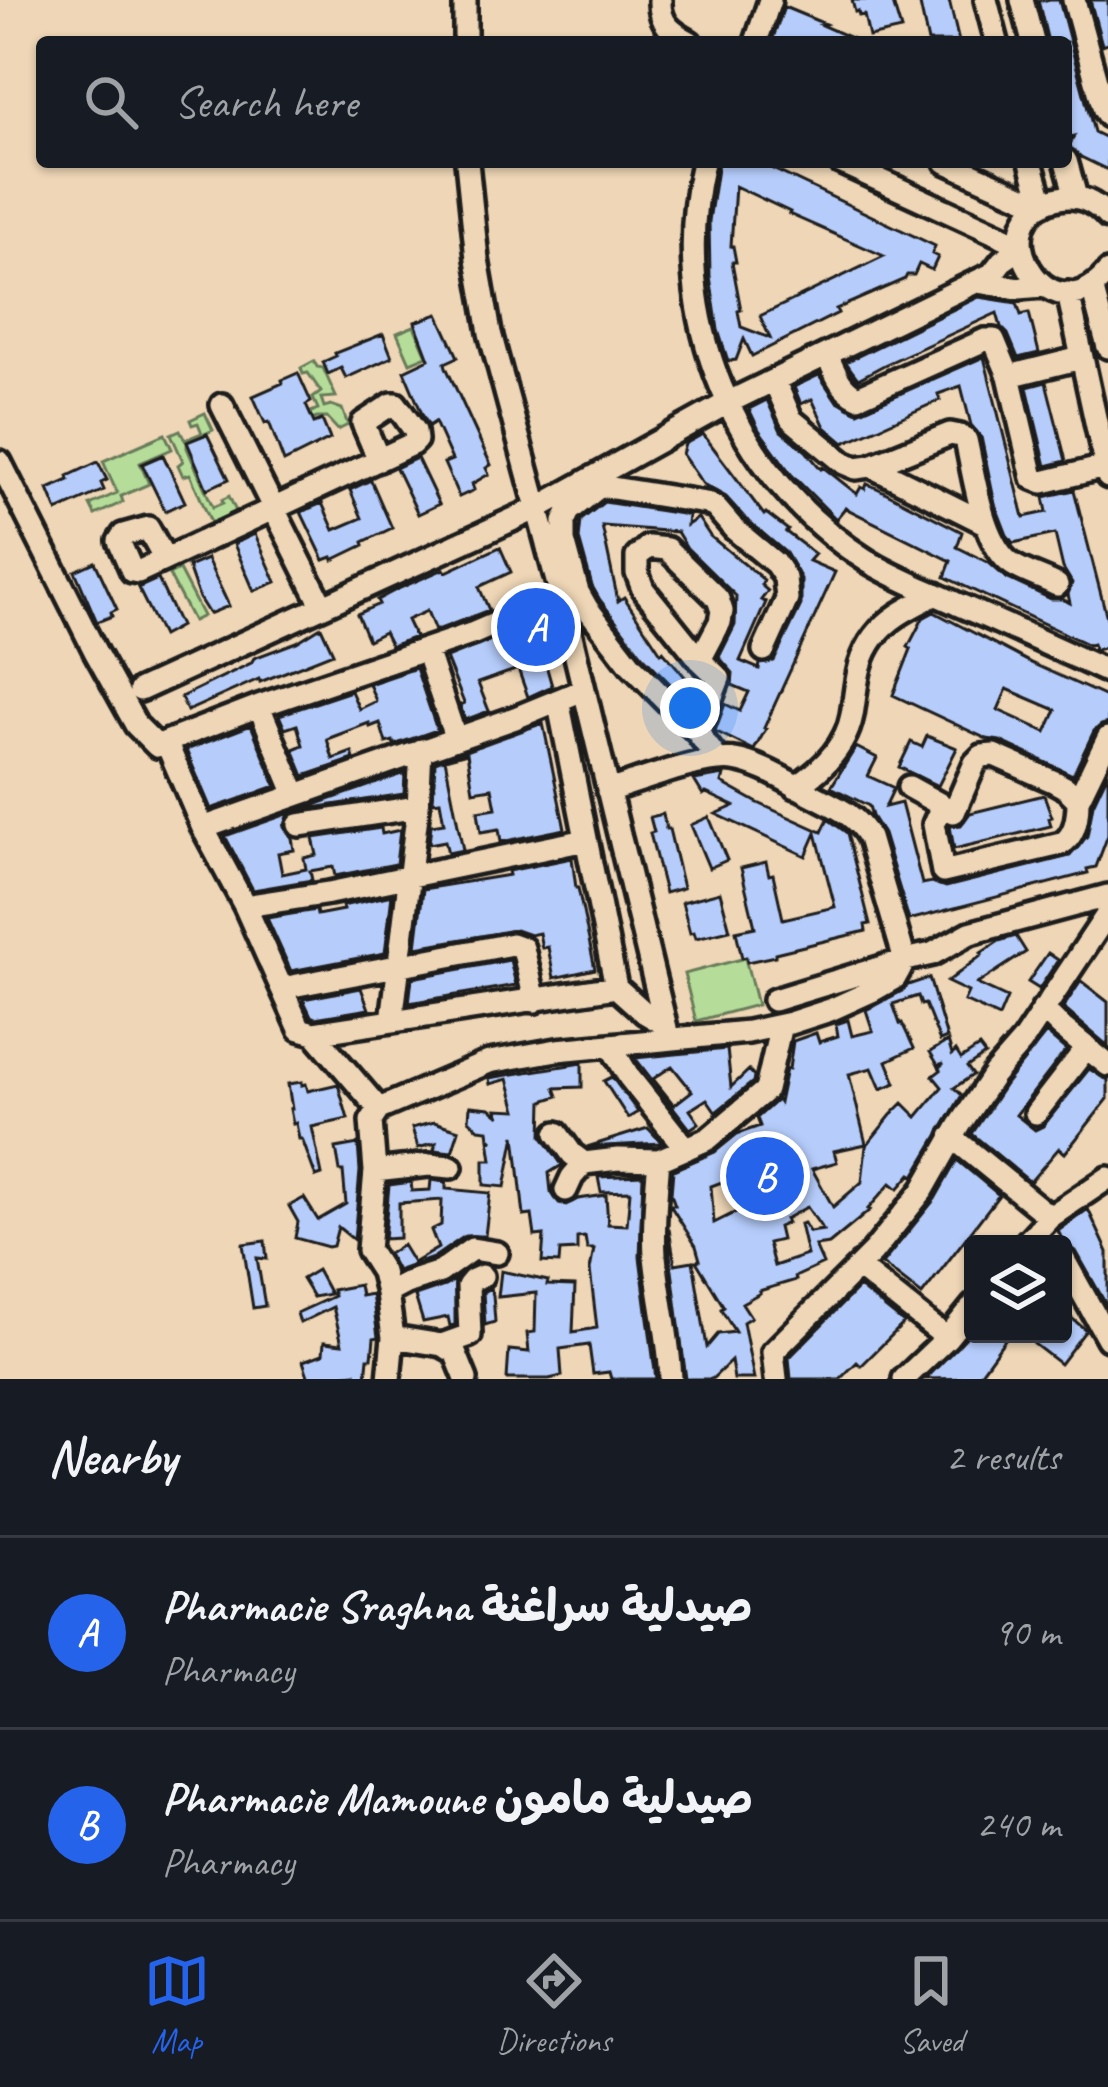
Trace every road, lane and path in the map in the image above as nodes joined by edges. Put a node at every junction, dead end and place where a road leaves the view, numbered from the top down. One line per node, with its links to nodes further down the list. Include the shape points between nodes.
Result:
1 (465, 0): 7 (street)
2 (660, 0): 8 (street, via 668,29)
3 (770, 0): 9 (street)
4 (986, 0): 10 (street)
5 (1022, 0): 11 (street)
6 (1074, 0): 12 (street)
7 (465, 36)
8 (680, 36)
9 (758, 36)
10 (996, 36)
11 (1031, 36)
12 (1108, 116)
13 (468, 168): 38 (street, via 490,333)
14 (702, 168): 32 (street, via 694,294)
15 (853, 168): 22 (street)
16 (959, 168): 20 (street)
17 (1033, 168): 20 (street)
18 (1068, 168): 19 (street)
19 (1076, 197): 20 (street); 21 (street)
20 (1042, 205): 22 (street, via 1026,223)
21 (1105, 212)
22 (1021, 246): 23 (street); 25 (street)
23 (977, 282): 25 (street); 28 (street)
24 (1101, 284): 26 (street); 27 (street)
25 (1043, 286): 26 (street)
26 (1068, 293): 29 (street)
27 (1108, 346)
28 (827, 355): 30 (street, via 842,386 858,397 989,339); 31 (street)
29 (1081, 358): 30 (street); 37 (street)
30 (1009, 376): 37 (street, via 1034,478)
31 (774, 380): 32 (street); 36 (street, via 791,419 844,463)
32 (729, 402): 38 (street); 43 (street, via 754,451 823,526 875,566)
33 (222, 405): 39 (street)
34 (379, 460): 39 (street)
35 (0, 462): 57 (street, via 136,725 157,746)
36 (871, 466): 40 (street); 40 (street, via 960,436)
37 (1107, 472)
38 (538, 508): 44 (street); 45 (street)
39 (275, 510): 41 (street); 44 (street)
40 (985, 523): 42 (street, via 1007,561)
41 (164, 559)
42 (1057, 585)
43 (936, 594): 49 (street); 60 (street, via 875,635 840,745)
44 (322, 605): 51 (street)
45 (563, 607): 46 (street, via 539,605); 50 (street)
46 (426, 650): 53 (street); 55 (street)
47 (764, 650): 54 (street, via 787,599 785,578 716,507 600,487 569,511 564,542 583,601)
48 (700, 660): 48 (street, via 639,581 637,557 648,548 668,550 718,599 720,622); 54 (street, via 718,678)
49 (1108, 672)
50 (584, 690): 52 (street); 62 (street)
51 (140, 691)
52 (558, 700): 55 (street); 69 (street)
53 (259, 706): 57 (street); 63 (street)
54 (698, 733): 59 (street)
55 (455, 737): 58 (street)
56 (1108, 737): 64 (street)
57 (166, 742): 68 (street)
58 (421, 750): 63 (street); 66 (street)
59 (718, 760): 60 (street); 62 (street)
60 (796, 787): 74 (street, via 864,830)
61 (909, 787): 65 (street)
62 (608, 791): 83 (street)
63 (296, 795): 68 (street)
64 (1078, 800): 65 (street, via 990,754 975,763 954,812); 65 (street, via 1072,835 1061,844 944,872 934,824)
65 (941, 806)
66 (418, 807): 67 (street); 70 (street)
67 (299, 825)
68 (203, 827): 72 (street)
69 (586, 840): 70 (street); 76 (street)
70 (410, 874): 72 (street); 75 (street)
71 (1108, 896): 74 (street, via 970,933)
72 (244, 906): 77 (street)
73 (1108, 913): 80 (street)
74 (905, 960): 78 (street); 82 (street, via 874,990)
75 (398, 967): 77 (street); 79 (street, via 519,945); 81 (street)
76 (616, 987): 79 (street); 83 (street)
77 (282, 988): 84 (street, via 300,1029)
78 (774, 1000)
79 (535, 1001): 81 (street)
80 (1043, 1009): 86 (street); 91 (street)
81 (392, 1022): 84 (street)
82 (781, 1025): 83 (street); 92 (street, via 766,1090)
83 (668, 1031): 85 (street)
84 (314, 1033): 88 (street)
85 (611, 1046): 88 (street, via 489,1062); 92 (street)
86 (1087, 1047): 87 (street); 89 (street)
87 (1108, 1065)
88 (379, 1109): 96 (street, via 371,1121)
89 (1036, 1113)
90 (557, 1133): 94 (street)
91 (952, 1137): 99 (street); 103 (street, via 923,1190)
92 (686, 1149): 93 (street)
93 (659, 1160): 94 (street); 114 (street, via 655,1249)
94 (584, 1163): 98 (street)
95 (451, 1167): 96 (street)
96 (375, 1172): 106 (street, via 368,1250)
97 (1108, 1178): 99 (street)
98 (566, 1190)
99 (1047, 1220): 100 (street); 101 (street)
100 (1033, 1235)
101 (1052, 1235)
102 (497, 1253): 106 (street, via 472,1249)
103 (858, 1267): 109 (street); 115 (street, via 773,1352)
104 (1072, 1274): 110 (street)
105 (482, 1276): 111 (street, via 468,1286 470,1334)
106 (387, 1293): 108 (street)
107 (964, 1317): 109 (street)
108 (394, 1337): 111 (street); 112 (street)
109 (947, 1338): 116 (street)
110 (1108, 1339)
111 (442, 1346): 113 (street, via 455,1352)
112 (389, 1379)
113 (466, 1379)
114 (671, 1379)
115 (776, 1379)
116 (904, 1379)

